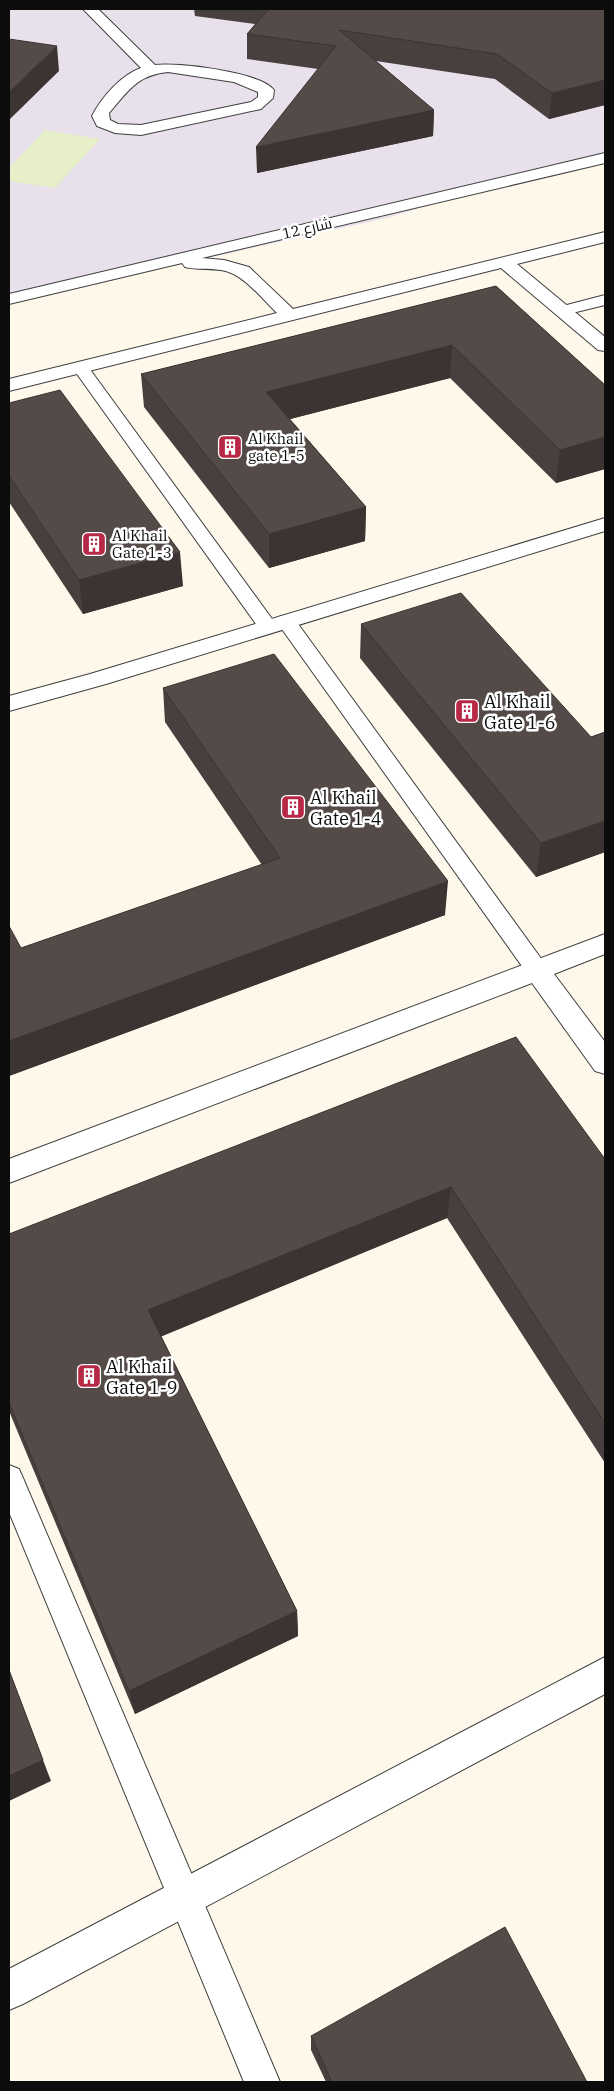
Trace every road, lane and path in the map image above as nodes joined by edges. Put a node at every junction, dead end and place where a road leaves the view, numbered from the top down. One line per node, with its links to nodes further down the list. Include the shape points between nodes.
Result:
1 (90, 9): 2 (street)
2 (151, 69): 2 (street, via 136,74 120,91 102,112 103,123 115,128 141,130 256,106 266,94 262,86 249,80 168,68)
3 (605, 158): 6 (street, شارع 12)
4 (605, 237): 5 (street)
5 (504, 262): 9 (street); 10 (street)
6 (157, 263): 7 (street, شارع 12); 10 (street, via 212,264 235,268 248,275)
7 (9, 298)
8 (605, 300): 9 (lane)
9 (564, 310): 11 (street)
10 (290, 316): 12 (street)
11 (605, 346)
12 (80, 367): 13 (street); 15 (lane)
13 (9, 385)
14 (605, 524): 15 (street)
15 (276, 624): 16 (street); 18 (lane)
16 (9, 704)
17 (605, 944): 18 (street)
18 (537, 970): 19 (street); 20 (street)
19 (605, 1063)
20 (9, 1171)
21 (9, 1478): 23 (lane)
22 (605, 1675): 23 (street)
23 (184, 1898): 24 (street); 25 (lane)
24 (9, 1990)
25 (262, 2082)

